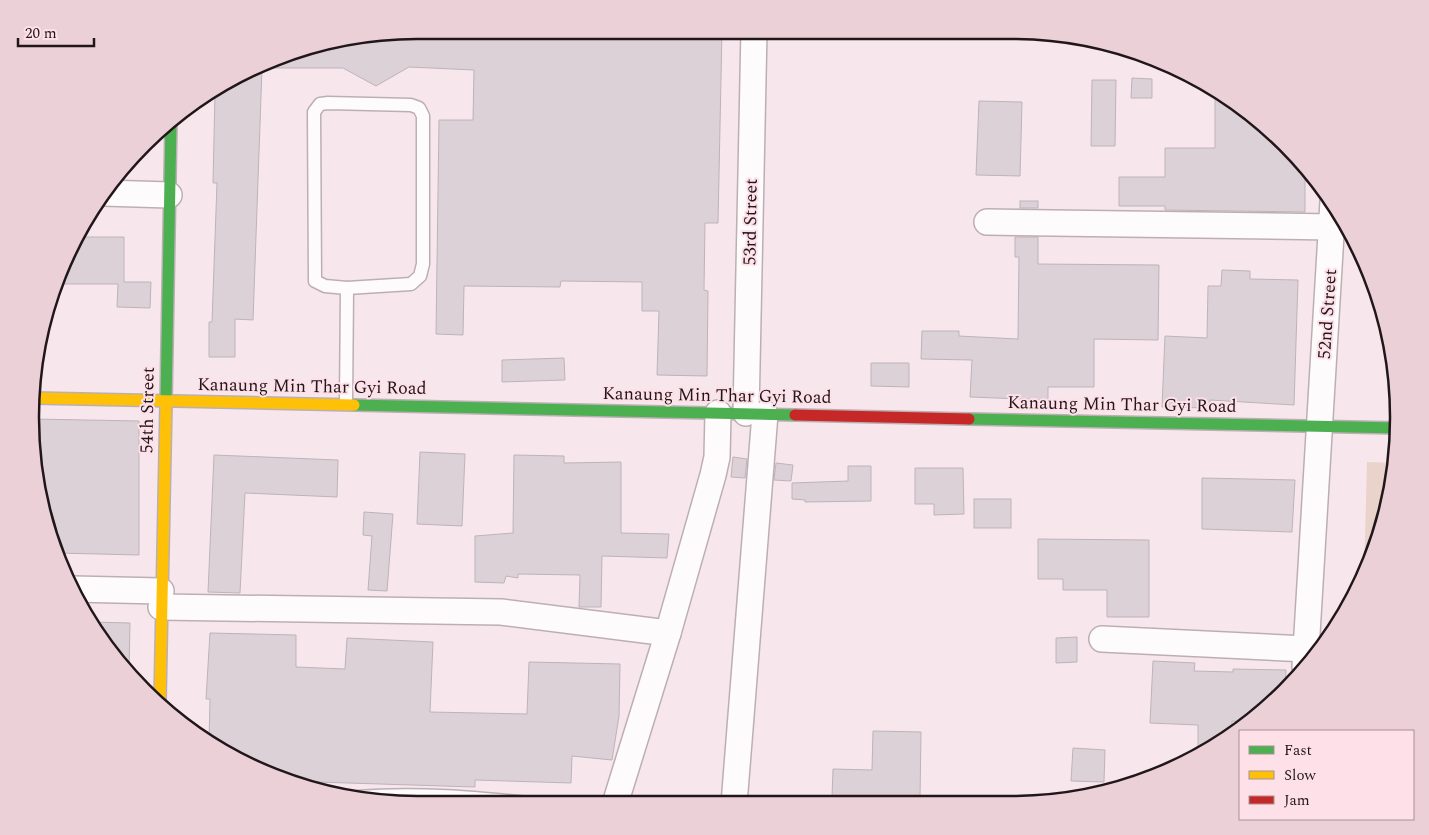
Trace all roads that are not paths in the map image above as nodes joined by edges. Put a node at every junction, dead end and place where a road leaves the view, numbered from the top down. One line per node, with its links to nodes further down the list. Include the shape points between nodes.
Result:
1 (754, 39): 13 (street, 53rd Street)
2 (171, 131): 4 (street, 54th Street)
3 (113, 193): 4 (street)
4 (169, 195): 10 (street, 54th Street)
5 (1332, 217): 7 (street, 52nd Street)
6 (987, 222): 7 (street)
7 (1332, 227): 14 (street, 52nd Street)
8 (347, 288): 8 (lane, via 325,286 315,281 314,112 320,104 328,103 412,105 423,116 423,264 420,276 411,284); 11 (lane)
9 (40, 398): 10 (street, Kanaung Min Thar Gyi Road)
10 (165, 400): 11 (street, Kanaung Min Thar Gyi Road); 17 (street, 54th Street)
11 (346, 403): 12 (street, Kanaung Min Thar Gyi Road)
12 (718, 413): 13 (street, Kanaung Min Thar Gyi Road); 18 (street, via 713,475)
13 (756, 413): 14 (street, Kanaung Min Thar Gyi Road); 26 (street, 53rd Street)
14 (1319, 426): 15 (street, Kanaung Min Thar Gyi Road); 20 (street, 52nd Street)
15 (1390, 428)
16 (80, 590): 17 (street)
17 (161, 599): 18 (street, via 501,612); 22 (street, 54th Street)
18 (668, 633): 25 (street)
19 (1102, 639): 21 (street)
20 (1306, 655)
21 (1304, 658)
22 (160, 694)
23 (388, 795): 24 (lane)
24 (437, 796)
25 (617, 796)
26 (734, 796)

